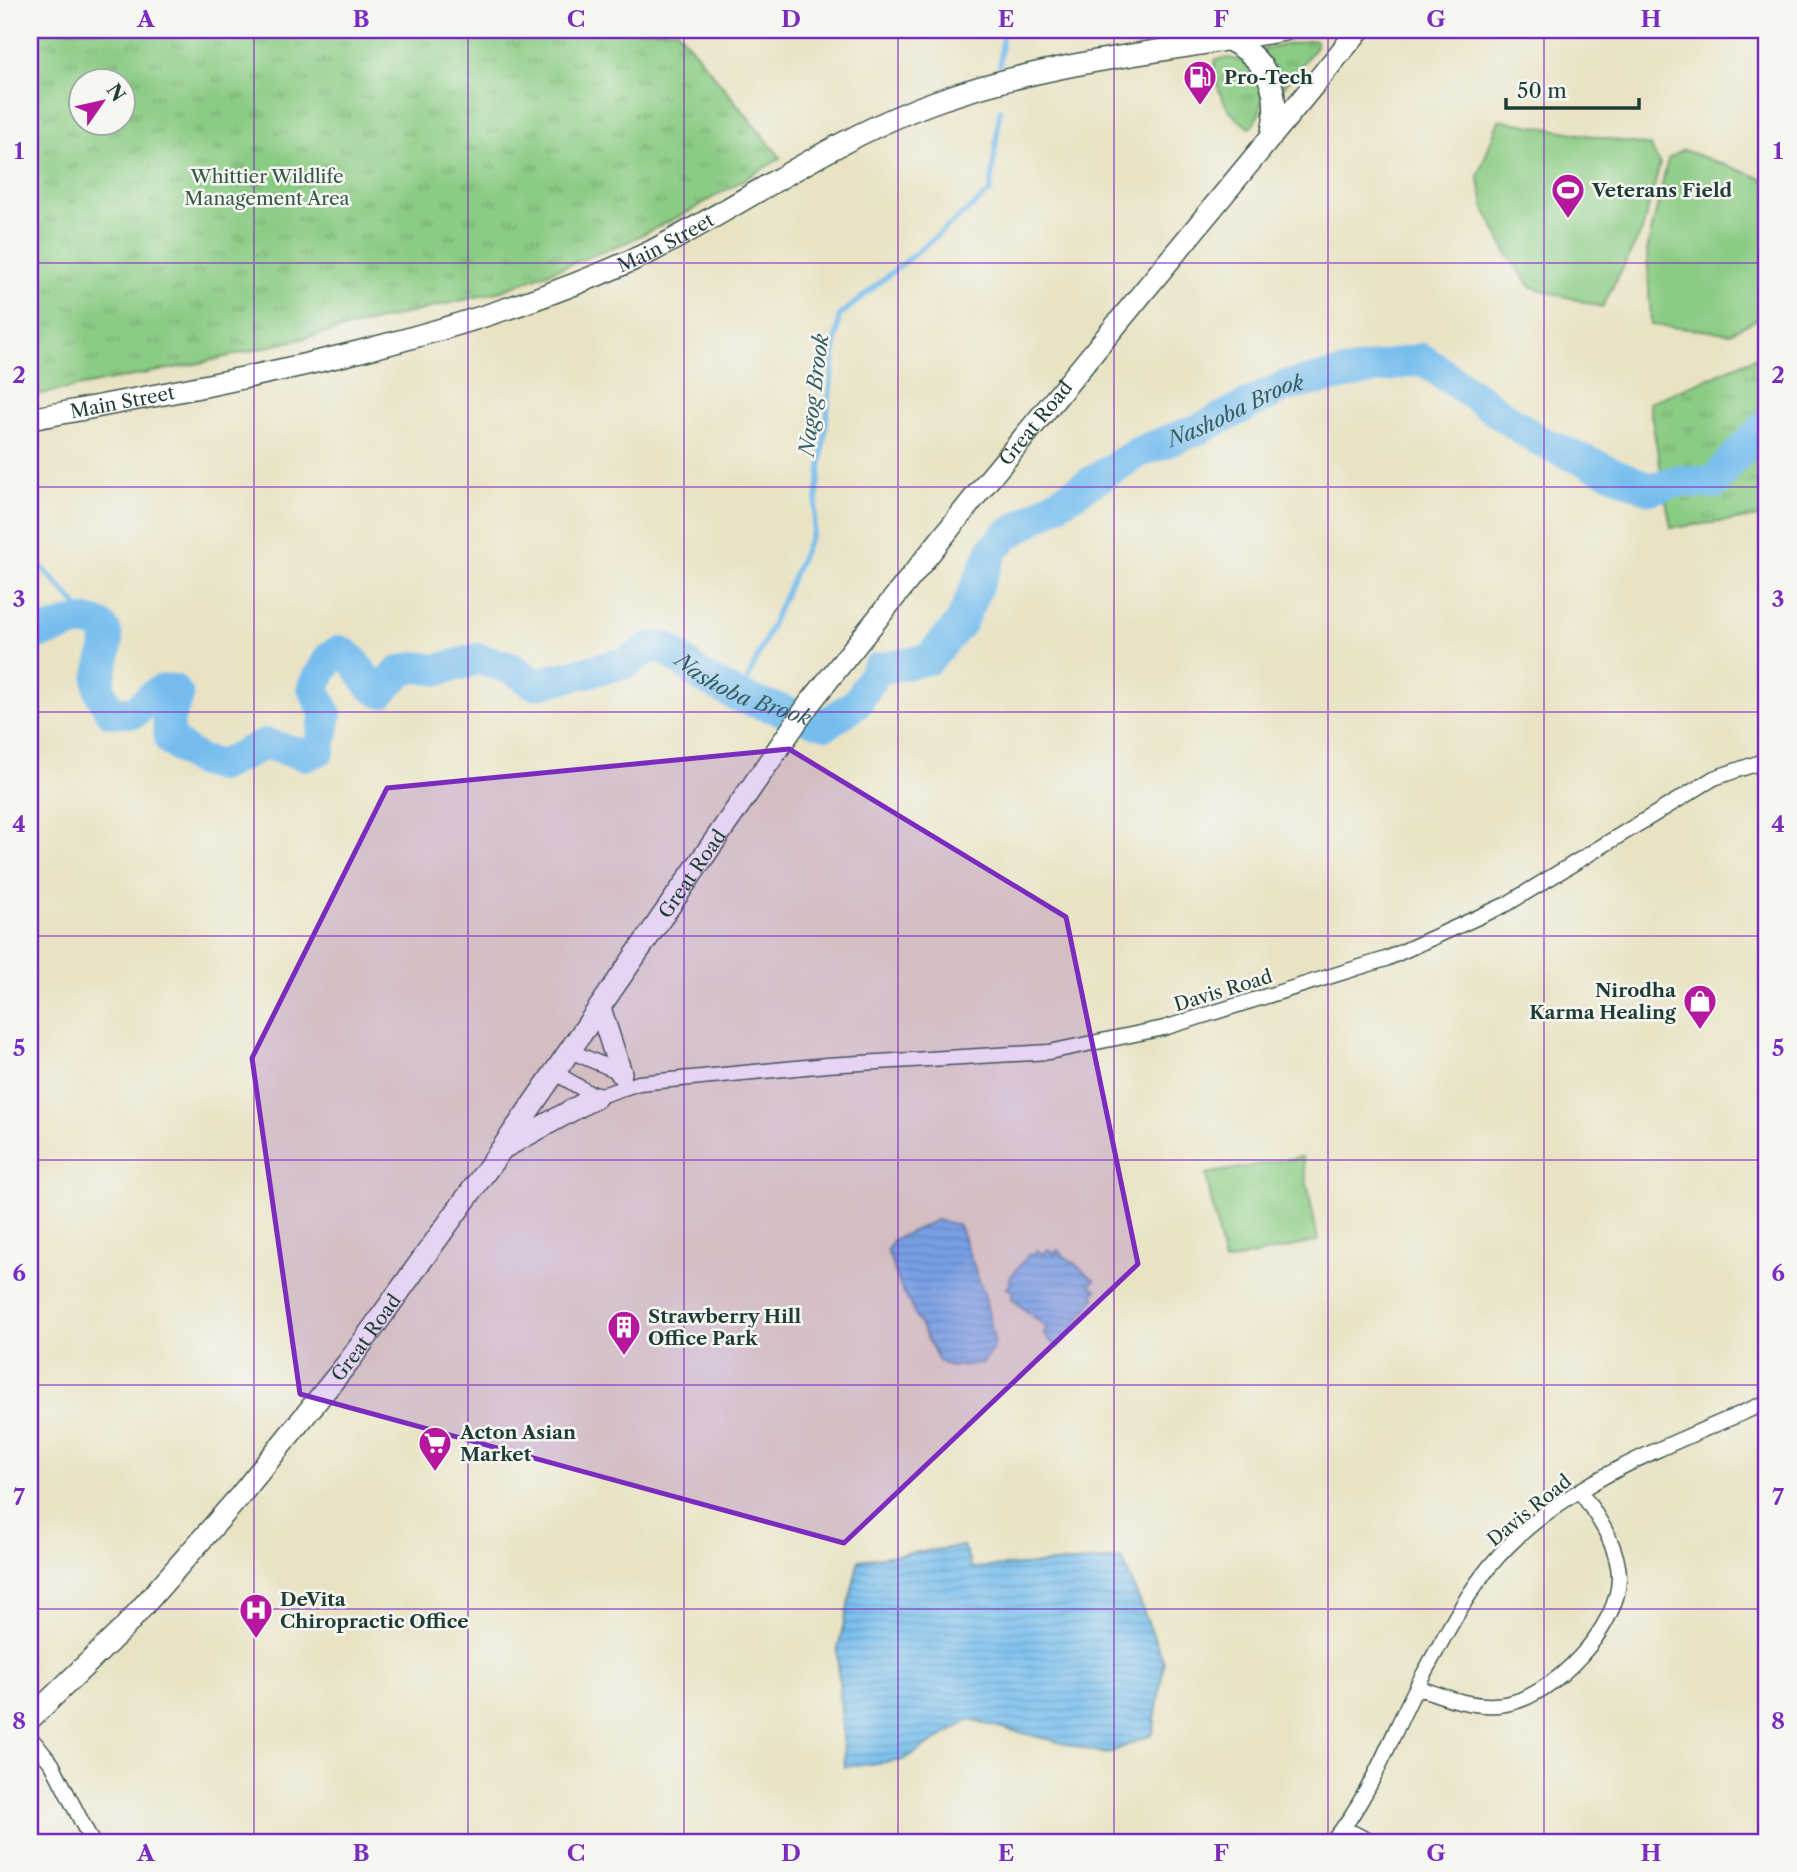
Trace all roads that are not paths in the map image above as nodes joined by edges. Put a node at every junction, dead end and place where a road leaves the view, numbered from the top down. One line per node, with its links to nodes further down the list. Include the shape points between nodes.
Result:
1 (1285, 30): 3 (main road, Main Street)
2 (1359, 30): 4 (main road, Great Road)
3 (1229, 40): 4 (main road, via 1244,48 1268,73 1276,105); 5 (main road, Main Street, via 1054,69 942,99 861,135 613,270 458,325 343,356)
4 (1272, 135): 7 (main road, Great Road, via 809,704)
5 (30, 419)
6 (1767, 760): 10 (street, Davis Road, via 1714,778 1507,904 1398,953 1164,1028 1049,1052)
7 (600, 1008): 8 (main road, Great Road); 10 (main road)
8 (570, 1051): 9 (main road, Great Road); 10 (street, Davis Road)
9 (554, 1072): 11 (street); 12 (main road, Great Road)
10 (630, 1078): 11 (street, Davis Road)
11 (596, 1097): 12 (main road)
12 (502, 1149): 16 (main road, Great Road, via 350,1360 239,1497 124,1628)
13 (1767, 1402): 14 (street, Davis Road)
14 (1580, 1491): 15 (street, Davis Road, via 1491,1565 1460,1609); 15 (street, via 1605,1531 1619,1576 1617,1597 1606,1622 1584,1652 1526,1699 1503,1705 1474,1704)
15 (1417, 1687): 18 (street, Davis Road, via 1368,1792)
16 (30, 1719)
17 (30, 1737): 19 (street, via 52,1764)
18 (1344, 1828): 20 (street, Davis Road); 21 (street)
19 (92, 1842)
20 (1332, 1842)
21 (1371, 1842)

